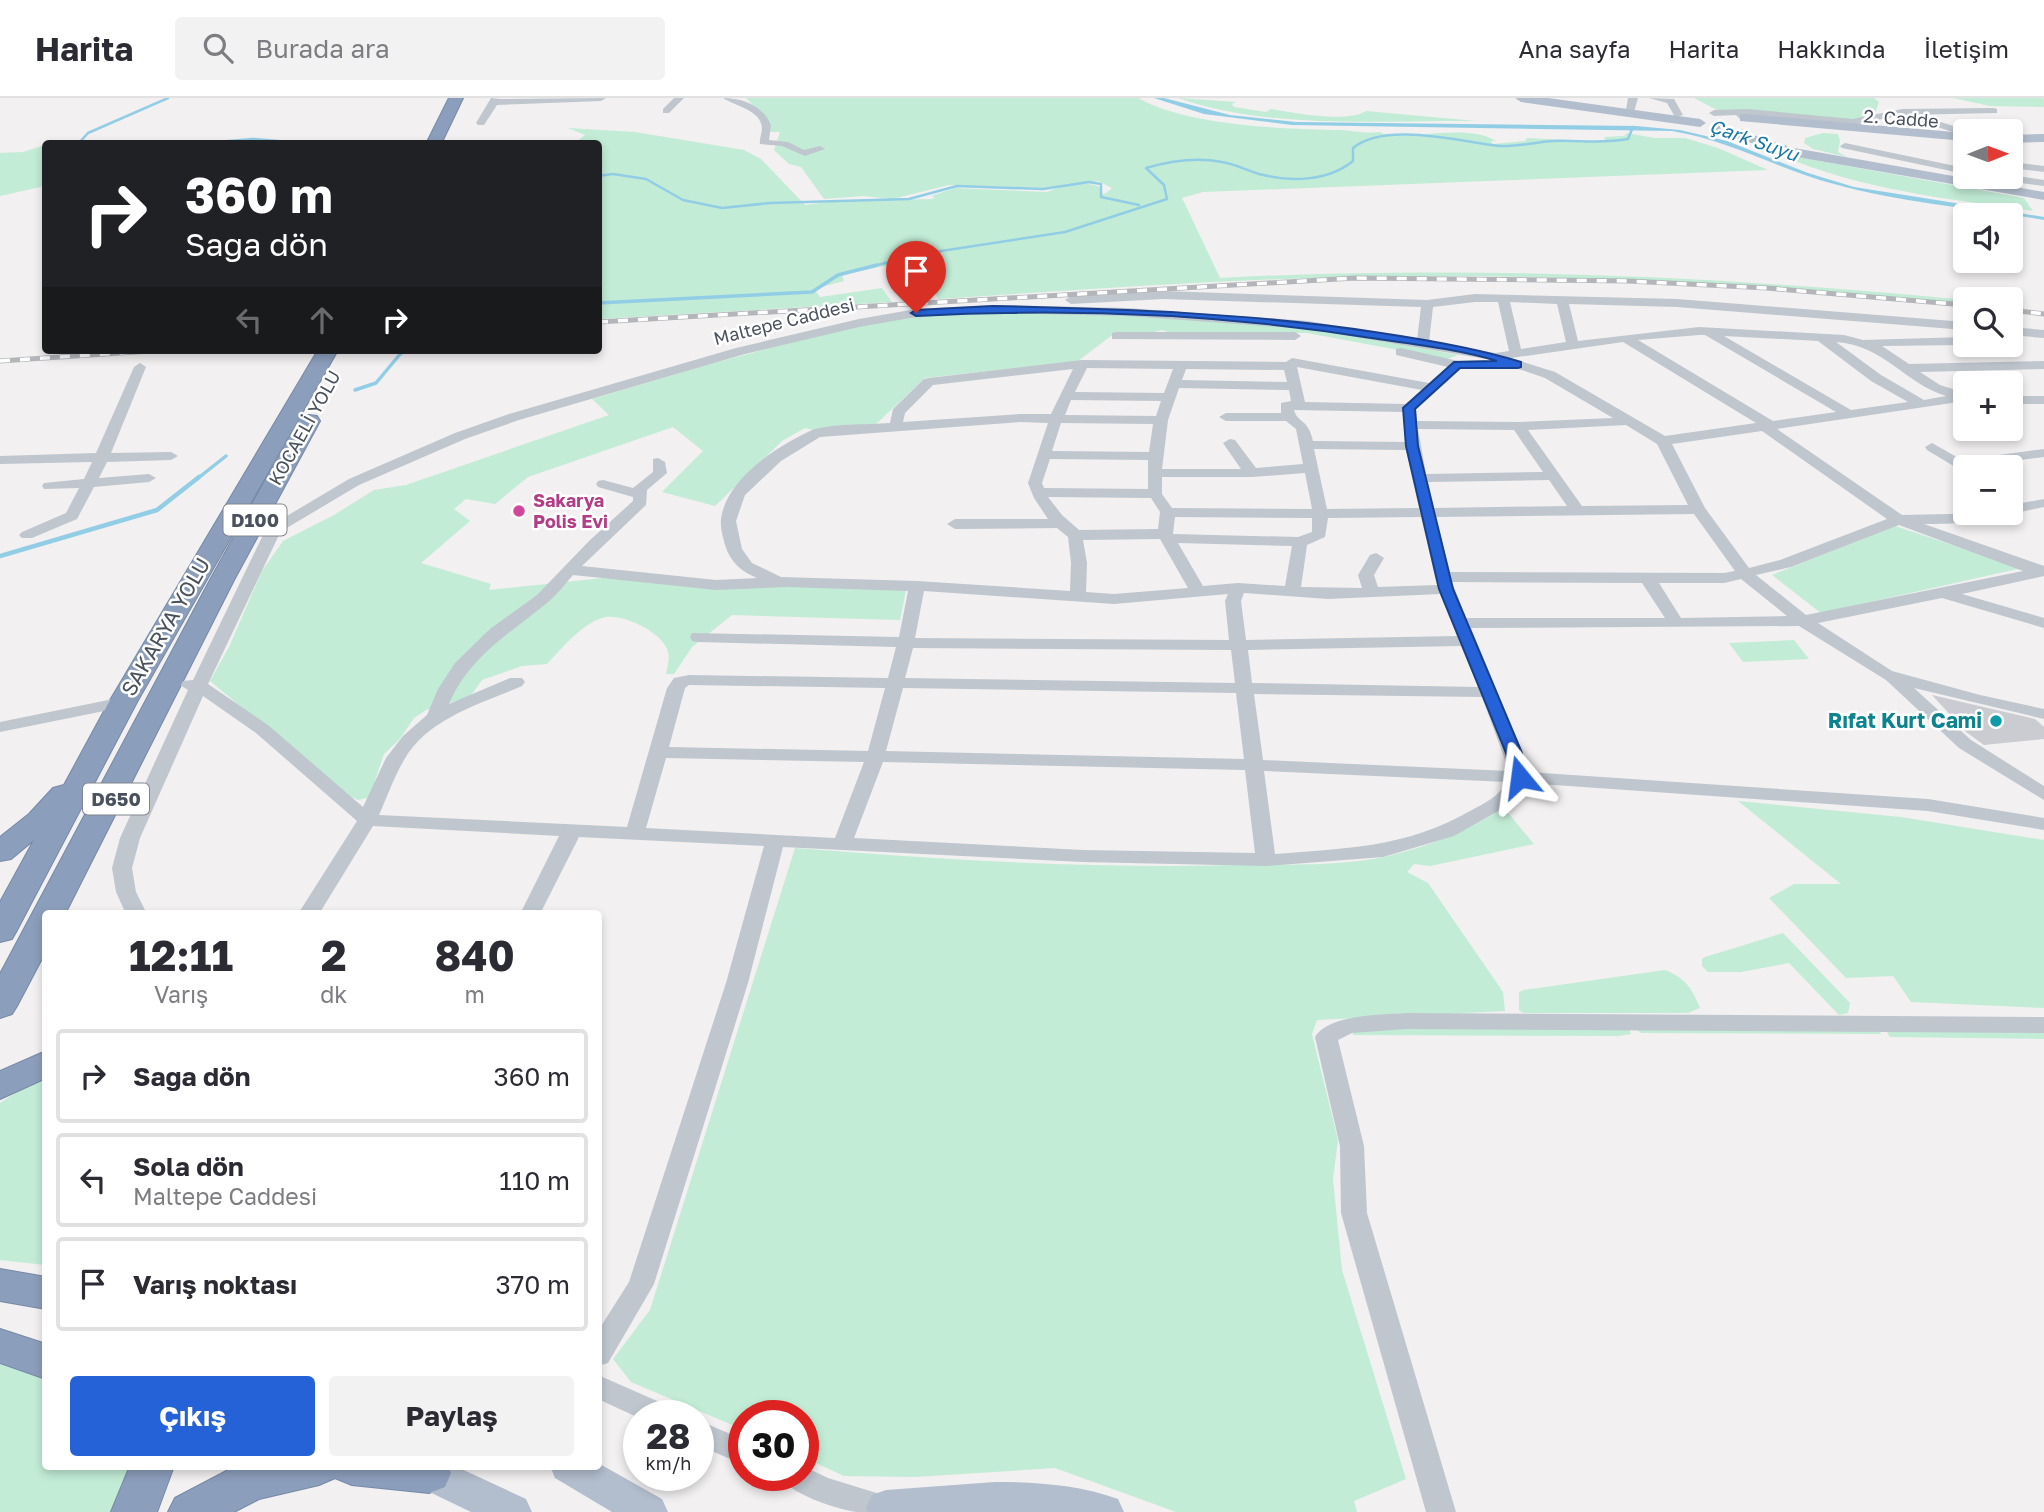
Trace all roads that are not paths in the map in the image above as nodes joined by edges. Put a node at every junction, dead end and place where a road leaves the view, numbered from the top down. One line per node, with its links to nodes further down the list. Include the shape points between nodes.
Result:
1 (456, 98): 23 (highway)
2 (477, 98): 18 (highway)
3 (601, 98): 9 (street)
4 (679, 98): 12 (street)
5 (729, 98): 27 (street, via 758,110 766,123 763,142 785,144 802,153)
6 (1521, 98): 15 (main road)
7 (1547, 98): 10 (main road)
8 (1654, 98): 14 (street, via 1671,101)
9 (496, 100): 17 (street)
10 (1632, 104): 14 (main road)
11 (1994, 110): 13 (street)
12 (666, 111)
13 (1902, 111): 16 (street, via 1872,120); 19 (street)
14 (1678, 115): 15 (main road)
15 (1709, 119): 16 (main road); 29 (main road, via 1791,152)
16 (1746, 120): 20 (main road, 2. Cadde); 21 (main road, 2. Cadde); 28 (main road, via 1770,140)
17 (481, 123)
18 (465, 124)
19 (1953, 132)
20 (1847, 136): 22 (main road, 2. Cadde); 25 (street); 28 (main road, via 1800,138 1804,147); 29 (street, via 1847,155); 31 (street)
21 (1953, 136)
22 (1953, 137)
23 (435, 140)
24 (2044, 140): 26 (main road)
25 (1887, 141)
26 (2023, 141)
27 (820, 149)
28 (1828, 156): 29 (main road)
29 (1878, 166): 35 (main road)
30 (2023, 166): 32 (street)
31 (1953, 168)
32 (2044, 169)
33 (2023, 180): 34 (street)
34 (2044, 183)
35 (2044, 196)
36 (1503, 298): 37 (street); 38 (street); 56 (street)
37 (1562, 300): 42 (street); 54 (street)
38 (1427, 304): 40 (street, via 1163,295); 53 (street)
39 (1739, 307): 41 (street); 43 (street); 46 (street)
40 (993, 309): 53 (street, Maltepe Caddesi, via 1127,312 1308,325); 150 (street, Maltepe Caddesi, via 916,313 741,351 514,417 354,482 293,516 271,535)
41 (1685, 317): 42 (street); 42 (street); 44 (street)
42 (1628, 323): 54 (street); 81 (street)
43 (1953, 325)
44 (1708, 332): 46 (street); 75 (street)
45 (2023, 332): 47 (street)
46 (1749, 333): 50 (street)
47 (2044, 334): 49 (street)
48 (1116, 336): 59 (street, via 1319,338)
49 (2023, 337)
50 (1822, 338): 52 (street); 72 (street)
51 (1953, 341): 52 (street)
52 (1860, 342): 63 (street)
53 (1423, 343): 56 (street, Maltepe Caddesi)
54 (1573, 345): 56 (street)
55 (336, 354): 151 (highway, KOCAELİ YOLU / D100); 154 (highway, SAKARYA YOLU / D100)
56 (1517, 359): 59 (street); 79 (street, Maltepe Caddesi)
57 (1082, 364): 58 (street); 68 (street); 83 (street, via 929,382 898,412)
58 (1181, 365): 61 (street); 66 (street)
59 (1458, 365): 65 (street)
60 (2044, 365): 63 (street)
61 (1290, 366): 64 (street); 65 (street, via 1292,362 1309,364)
62 (140, 368): 93 (street)
63 (1908, 368): 67 (street, via 1935,388)
64 (1294, 386): 66 (street); 74 (street, via 1298,403)
65 (1433, 388): 73 (street)
66 (1172, 391): 68 (street); 78 (street)
67 (1953, 393)
68 (1068, 396): 77 (street)
69 (1953, 398): 72 (street)
70 (2023, 400): 71 (street)
71 (2044, 400)
72 (1921, 404): 75 (street)
73 (1409, 408): 74 (street); 80 (street)
74 (1287, 412): 76 (street); 86 (street, via 1303,427)
75 (1848, 414): 81 (street)
76 (1226, 417)
77 (1056, 418): 78 (street); 83 (street); 90 (street)
78 (1161, 420): 92 (street)
79 (1630, 421): 82 (street); 84 (street, Maltepe Caddesi)
80 (1411, 425): 82 (street); 87 (street)
81 (1766, 425): 84 (street); 118 (street)
82 (1518, 426): 101 (street)
83 (896, 427): 130 (street, via 817,433 756,474 735,497 728,520 733,551 754,574)
84 (1663, 441): 113 (street)
85 (1230, 443): 100 (street)
86 (1307, 445): 87 (street); 98 (street)
87 (1412, 446): 103 (street)
88 (1932, 447): 96 (street)
89 (2044, 453): 94 (street)
90 (1046, 455): 92 (street); 107 (street, via 1035,483)
91 (171, 456): 93 (street)
92 (1155, 456): 99 (street)
93 (102, 457): 95 (street); 104 (street)
94 (2023, 457)
95 (0, 460)
96 (1953, 461)
97 (658, 462): 108 (street, via 660,473)
98 (1311, 468): 100 (street); 116 (street)
99 (1155, 473): 100 (street); 109 (street)
100 (1252, 473)
101 (1554, 476): 103 (street); 112 (street)
102 (149, 478): 104 (street)
103 (1420, 478): 115 (street)
104 (89, 483): 106 (street); 121 (street, via 72,516)
105 (603, 484): 108 (street)
106 (49, 486)
107 (1038, 492): 109 (street); 119 (street)
108 (639, 494): 126 (street, via 641,502)
109 (1155, 494): 114 (street)
110 (2044, 503): 111 (street)
111 (2023, 505)
112 (1577, 509): 113 (street); 115 (street)
113 (1698, 509): 128 (street)
114 (1168, 512): 116 (street); 123 (street)
115 (1429, 512): 116 (street); 131 (street)
116 (1320, 514): 124 (street, via 1320,534)
117 (1953, 519): 118 (street)
118 (1899, 520): 127 (street); 128 (street)
119 (1059, 523): 120 (street); 122 (street)
120 (956, 524)
121 (27, 535)
122 (1075, 535): 123 (street); 138 (street)
123 (1166, 536): 124 (street); 134 (street)
124 (1300, 542): 135 (street)
125 (1376, 558): 136 (street, via 1366,575)
126 (570, 570): 130 (street, via 716,585); 156 (street, via 461,667)
127 (2043, 572): 137 (street)
128 (1746, 575): 129 (street); 139 (street)
129 (1647, 577): 131 (street); 141 (street)
130 (787, 582): 132 (street)
131 (1444, 583): 136 (street); 140 (street)
132 (917, 586): 138 (street); 145 (street)
133 (1238, 589): 134 (street); 135 (street); 146 (street, via 1233,601)
134 (1197, 590): 138 (street, via 1134,598)
135 (1293, 590): 136 (street)
136 (1372, 593)
137 (1944, 593): 139 (street); 142 (street)
138 (1078, 597)
139 (1803, 621): 141 (street); 147 (street)
140 (1460, 622): 141 (street); 144 (street)
141 (1676, 623)
142 (2044, 623)
143 (698, 637): 145 (street)
144 (1465, 641): 146 (street); 153 (street)
145 (906, 643): 146 (street); 149 (street)
146 (1239, 645): 152 (street)
147 (1891, 676): 155 (street); 163 (street, via 1965,744)
148 (516, 682): 156 (street)
149 (896, 683): 152 (street); 158 (street, via 680,682); 160 (street)
150 (199, 685): 151 (street); 164 (street, via 262,729); 174 (street, Maltepe Caddesi, via 130,838 122,868)
151 (168, 686): 172 (highway, D100); 173 (highway, D650, via 74,891)
152 (1242, 688): 153 (street); 161 (street)
153 (1489, 692): 162 (street)
154 (123, 702): 157 (street); 159 (highway, SAKARYA YOLU / D100)
155 (2044, 714)
156 (435, 717): 164 (street, via 395,758)
157 (0, 727)
158 (658, 752): 160 (street); 167 (street)
159 (97, 754): 170 (highway, D650, via 40,820); 178 (highway, D100)
160 (876, 755): 161 (street); 169 (street)
161 (1254, 765): 162 (street); 171 (street)
162 (1520, 777): 165 (street, via 1928,805); 171 (street, via 1506,799 1447,832 1383,851)
163 (2044, 794)
164 (366, 820): 166 (street); 175 (street)
165 (2044, 824)
166 (572, 830): 167 (street); 176 (street)
167 (635, 834): 168 (street)
168 (775, 841): 169 (street); 190 (street, via 737,983 641,1284)
169 (842, 845): 171 (street)
170 (0, 852)
171 (1266, 860)
172 (51, 910)
173 (72, 910)
174 (135, 910)
175 (310, 910)
176 (532, 910)
177 (42, 927): 179 (highway)
178 (0, 932)
179 (0, 1006)
180 (2044, 1025): 206 (street, via 1406,1021 1348,1026 1326,1037 1352,1146 1354,1213)
181 (42, 1065): 182 (highway)
182 (0, 1086)
183 (0, 1276): 184 (highway)
184 (42, 1279)
185 (0, 1285): 186 (highway)
186 (42, 1292)
187 (0, 1337): 189 (highway)
188 (0, 1346): 191 (highway)
189 (42, 1348)
190 (602, 1348)
191 (42, 1361)
192 (602, 1388): 193 (street)
193 (628, 1400)
194 (150, 1470): 200 (highway)
195 (299, 1470): 201 (highway, via 250,1480)
196 (421, 1470): 202 (main road)
197 (576, 1470): 203 (main road)
198 (819, 1488): 199 (street)
199 (885, 1510): 204 (main road); 205 (main road, via 1024,1498 1068,1502)
200 (134, 1512)
201 (191, 1512)
202 (512, 1512)
203 (648, 1512)
204 (957, 1512)
205 (1104, 1512)
206 (1441, 1512)

